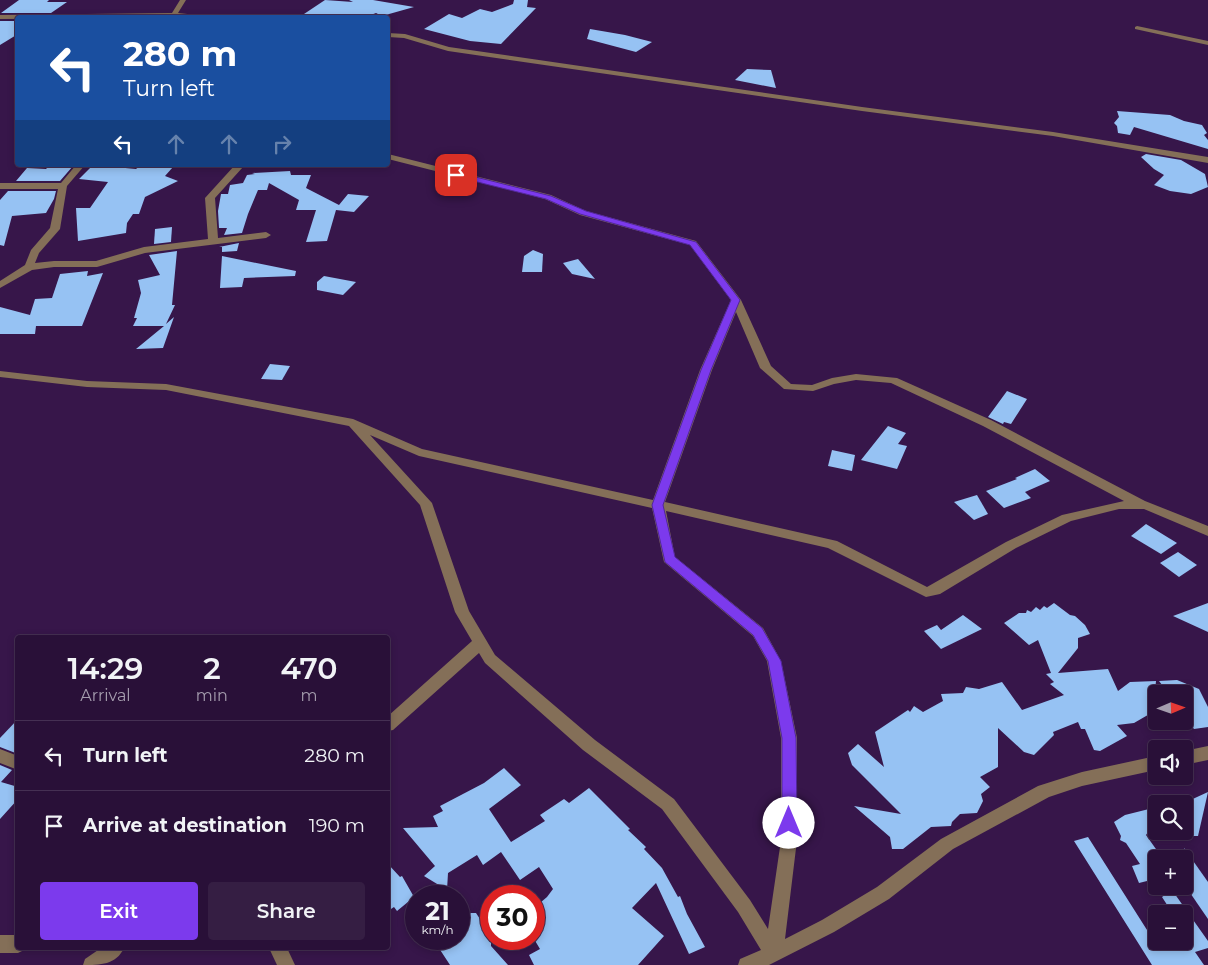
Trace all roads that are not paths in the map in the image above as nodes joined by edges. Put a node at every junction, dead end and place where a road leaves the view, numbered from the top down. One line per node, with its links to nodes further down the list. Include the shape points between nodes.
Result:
1 (183, 0): 2 (street)
2 (174, 15)
3 (0, 17): 4 (street)
4 (15, 17)
5 (1137, 28): 7 (street)
6 (390, 34): 9 (street, via 448,49 1053,134)
7 (1208, 43)
8 (390, 158): 18 (street, via 548,198 583,213 693,244)
9 (1208, 160)
10 (79, 167): 13 (street)
11 (239, 167): 15 (street, via 210,198)
12 (0, 186): 13 (street)
13 (63, 186): 16 (street, via 55,229 34,252)
14 (266, 235): 15 (street)
15 (212, 241): 16 (street, via 144,250 97,264)
16 (29, 267): 17 (street)
17 (0, 285)
18 (736, 300): 21 (street, via 706,370); 22 (street, via 766,368 788,387 813,388 832,380 856,377 893,380 987,423)
19 (0, 374): 20 (street, via 87,384 166,387)
20 (353, 423): 21 (street, via 419,452); 24 (street, via 426,504 462,612)
21 (658, 505): 22 (street, via 832,544 926,592 1067,518 1119,505); 35 (street, via 669,559 758,632 774,661 789,738 789,840)
22 (1145, 506): 23 (street)
23 (1208, 531)
24 (480, 643): 25 (street); 35 (street, via 490,659 590,745 668,804 744,906)
25 (390, 723)
26 (1208, 753): 28 (street)
27 (0, 756): 29 (street)
28 (1193, 756)
29 (15, 762)
30 (1148, 765): 35 (street, via 1082,778 1044,791 947,844 883,893)
31 (0, 944): 32 (street)
32 (15, 944)
33 (112, 950): 36 (street)
34 (279, 950): 37 (street)
35 (774, 954): 38 (street)
36 (92, 965)
37 (286, 965)
38 (747, 965)

